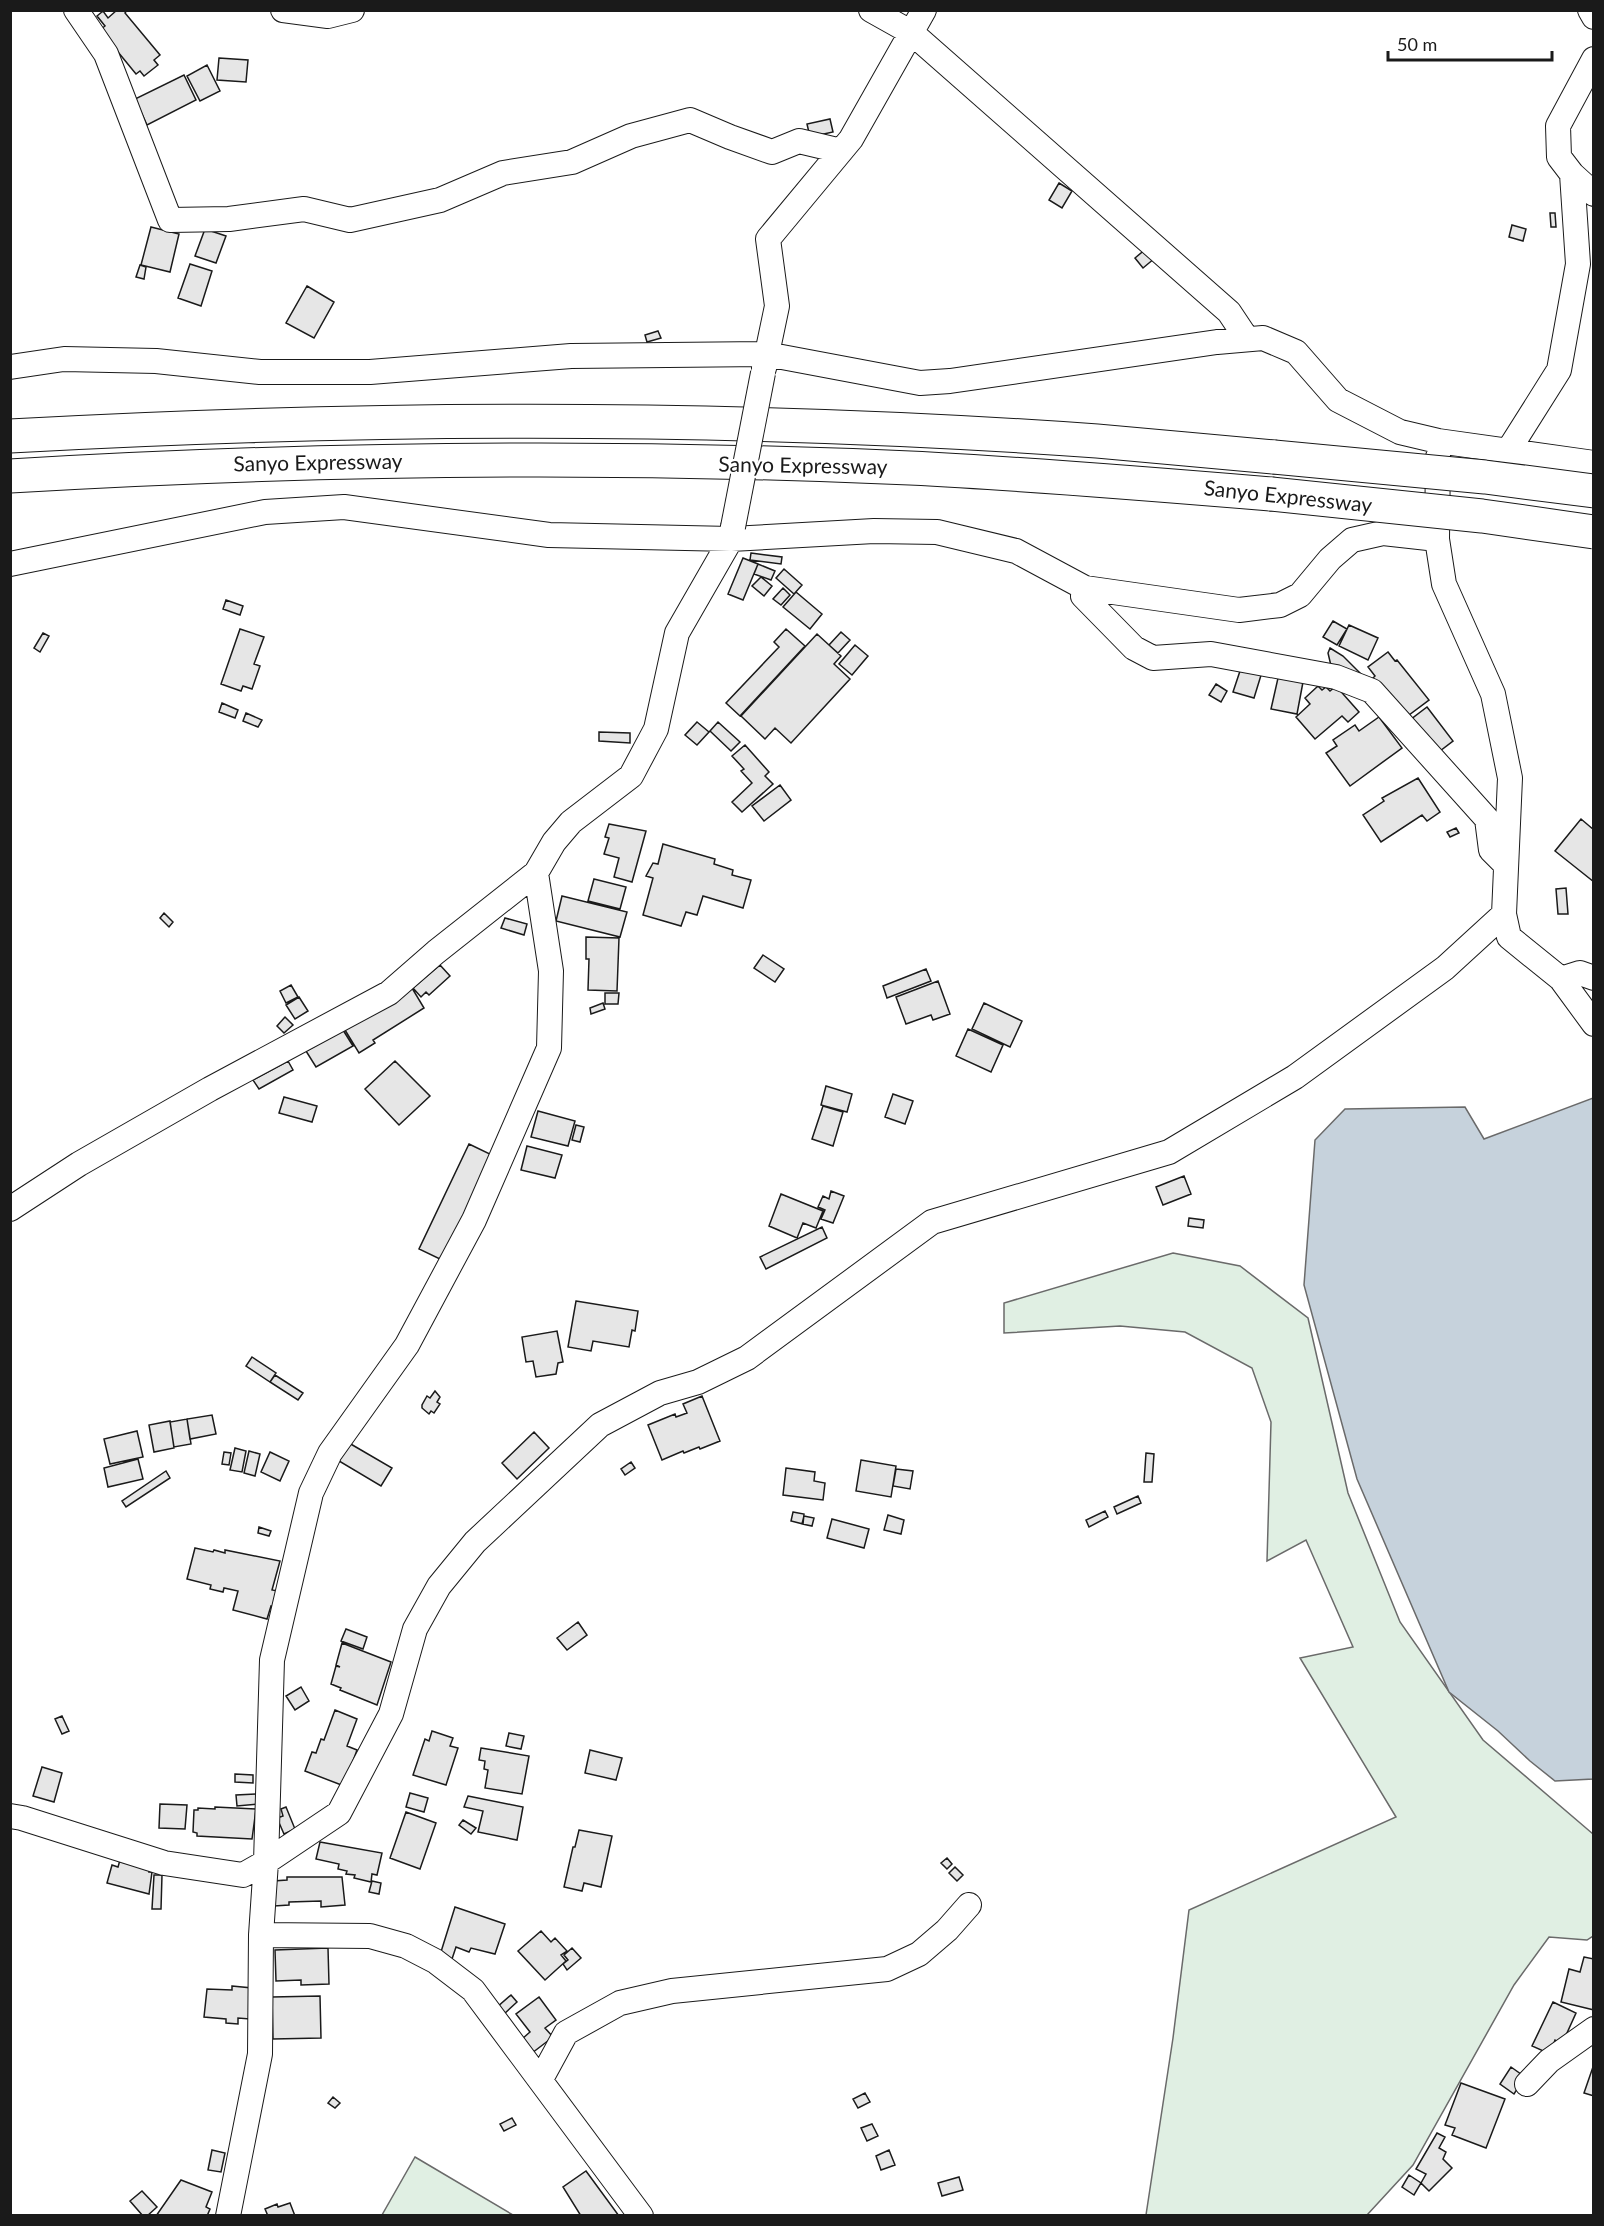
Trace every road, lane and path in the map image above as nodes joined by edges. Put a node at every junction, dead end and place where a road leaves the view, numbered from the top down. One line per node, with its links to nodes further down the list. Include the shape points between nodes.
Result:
1 (76, 10): 10 (street, via 106,54 170,220 229,219 304,209 350,220 440,200 503,172 572,162 631,136 690,120 772,152 799,141)
2 (282, 10): 3 (street, via 328,16)
3 (352, 10)
4 (871, 10): 8 (street)
5 (924, 10): 8 (street)
6 (1590, 10): 7 (street)
7 (1593, 17)
8 (912, 33): 10 (street); 13 (street, via 1229,312)
9 (1593, 59): 11 (street, via 1558,126 1559,158)
10 (842, 151): 14 (street, via 768,239 777,306)
11 (1572, 174): 12 (street); 18 (street, via 1578,264 1559,370)
12 (1593, 194)
13 (1247, 339): 14 (street, via 920,383); 17 (street, via 1263,338 1296,352 1338,400 1400,432)
14 (764, 363): 15 (street, via 571,356 370,372 260,372 156,361 64,359); 23 (street, bridge)
15 (10, 367)
16 (10, 436): 21 (highway, Sanyo Expressway, bridge, via 423,421 934,432 1097,441 1485,477)
17 (1438, 441): 18 (street); 24 (street)
18 (1508, 451): 19 (street)
19 (1593, 463)
20 (10, 476): 22 (highway, Sanyo Expressway, bridge, via 160,467 423,460 921,469 1271,494)
21 (1593, 491)
22 (1593, 532)
23 (732, 533): 25 (street, via 549,535 344,507 265,512); 26 (street, via 937,532 1016,551); 28 (street, via 678,633 656,729 631,776 571,822)
24 (1437, 539): 26 (street, via 1383,532 1352,540 1300,595 1280,605 1239,610); 27 (street, via 1444,584 1493,694 1510,778)
25 (10, 564)
26 (1085, 588): 27 (street, via 1083,596 1134,648 1153,658 1211,654 1336,677 1372,691 1487,819 1491,850)
27 (1506, 865): 29 (street)
28 (536, 873): 33 (street, via 389,993 210,1089 79,1164); 35 (street, via 551,971 549,1048 474,1220 407,1345 330,1453 311,1493 272,1660)
29 (1504, 914): 31 (street, via 1509,937); 35 (street, via 1445,968 1295,1077 1169,1152 932,1222 747,1358 698,1382 660,1393 600,1425 475,1542 439,1586 415,1629 391,1714 339,1813)
30 (1593, 978): 31 (street, via 1580,973)
31 (1561, 979): 32 (street)
32 (1593, 1024)
33 (10, 1209)
34 (10, 1816): 35 (street, via 164,1863 243,1875)
35 (266, 1862): 37 (street)
36 (969, 1905): 39 (street, via 919,1954 887,1969 672,1991 620,2003 566,2033)
37 (261, 1935): 39 (street, via 370,1936 406,1946 435,1961 473,1990); 41 (street, via 260,2054)
38 (1593, 2029): 40 (street, via 1549,2061)
39 (541, 2079): 42 (street)
40 (1527, 2084)
41 (228, 2216)
42 (641, 2216)

